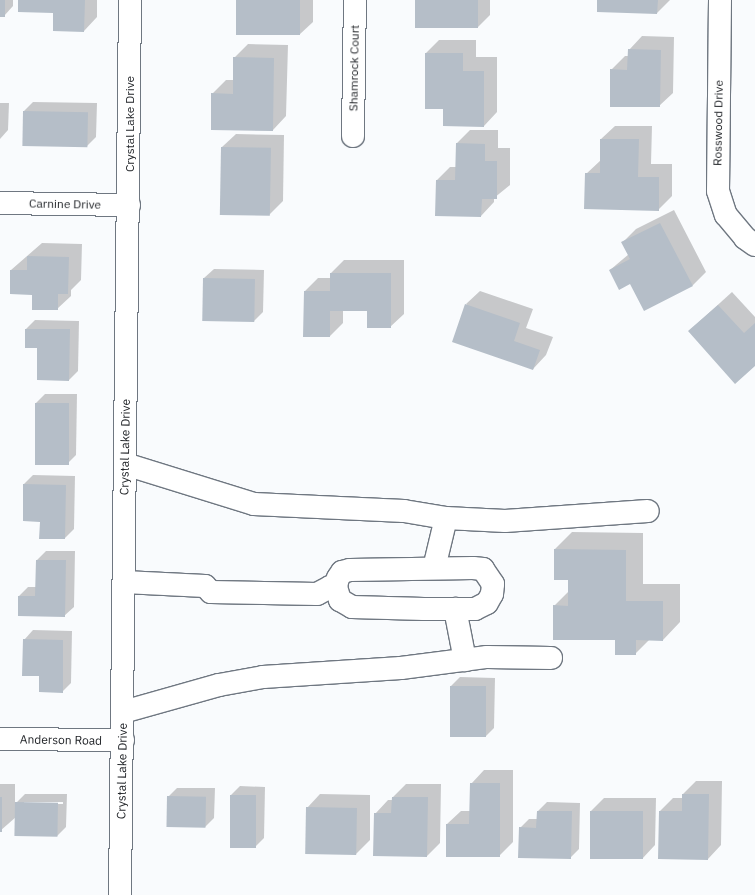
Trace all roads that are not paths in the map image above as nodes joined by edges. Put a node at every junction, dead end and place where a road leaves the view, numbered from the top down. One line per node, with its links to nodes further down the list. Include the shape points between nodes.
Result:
1 (130, 0): 6 (street, Crystal Lake Drive)
2 (355, 0): 4 (street, Shamrock Court)
3 (720, 0): 7 (street, Rosswood Drive, via 718,191 726,215)
4 (353, 136)
5 (0, 203): 6 (street, Carnine Drive)
6 (129, 205): 8 (street, Crystal Lake Drive)
7 (750, 241)
8 (125, 464): 10 (street, via 254,504 404,511); 12 (street, Crystal Lake Drive)
9 (648, 511): 10 (street, via 505,521)
10 (446, 518): 11 (street)
11 (434, 568): 13 (street, via 350,570 342,572); 14 (street, via 483,569 493,584 492,594 487,603 475,609)
12 (124, 582): 13 (street, via 205,586 210,580 316,580); 17 (street, Crystal Lake Drive)
13 (333, 587): 14 (street, via 340,600 352,607)
14 (455, 609): 16 (street)
15 (551, 658): 16 (street, via 514,656)
16 (465, 660): 17 (street, via 242,680)
17 (123, 712): 19 (street, Crystal Lake Drive)
18 (0, 739): 19 (street, Anderson Road)
19 (123, 740): 20 (street, Crystal Lake Drive)
20 (120, 895)

